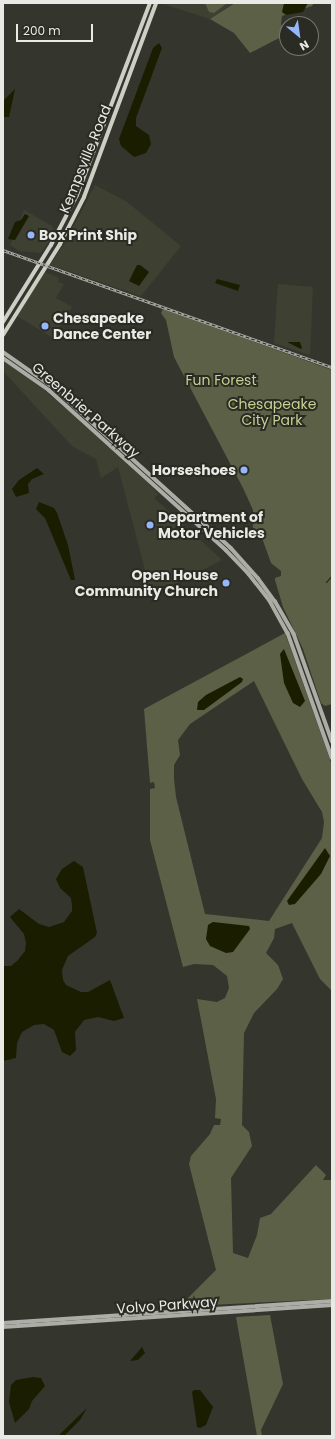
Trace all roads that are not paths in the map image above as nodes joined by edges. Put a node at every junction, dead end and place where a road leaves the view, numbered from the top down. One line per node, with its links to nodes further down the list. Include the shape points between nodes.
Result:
1 (150, 3): 3 (main road, Kempsville Road, via 77,195 53,241)
2 (156, 3): 4 (main road, Kempsville Road, via 84,197 60,244)
3 (3, 322)
4 (3, 335)
5 (3, 352): 7 (main road, Greenbrier Parkway, via 53,387 231,548 258,578 278,605 296,638)
6 (3, 358): 8 (main road, Greenbrier Parkway, via 49,390 223,547 249,574 270,601 288,633)
7 (332, 741)
8 (332, 757)
9 (332, 1301): 11 (main road, Volvo Parkway)
10 (332, 1305): 12 (main road, Volvo Parkway)
11 (3, 1323)
12 (3, 1327)

